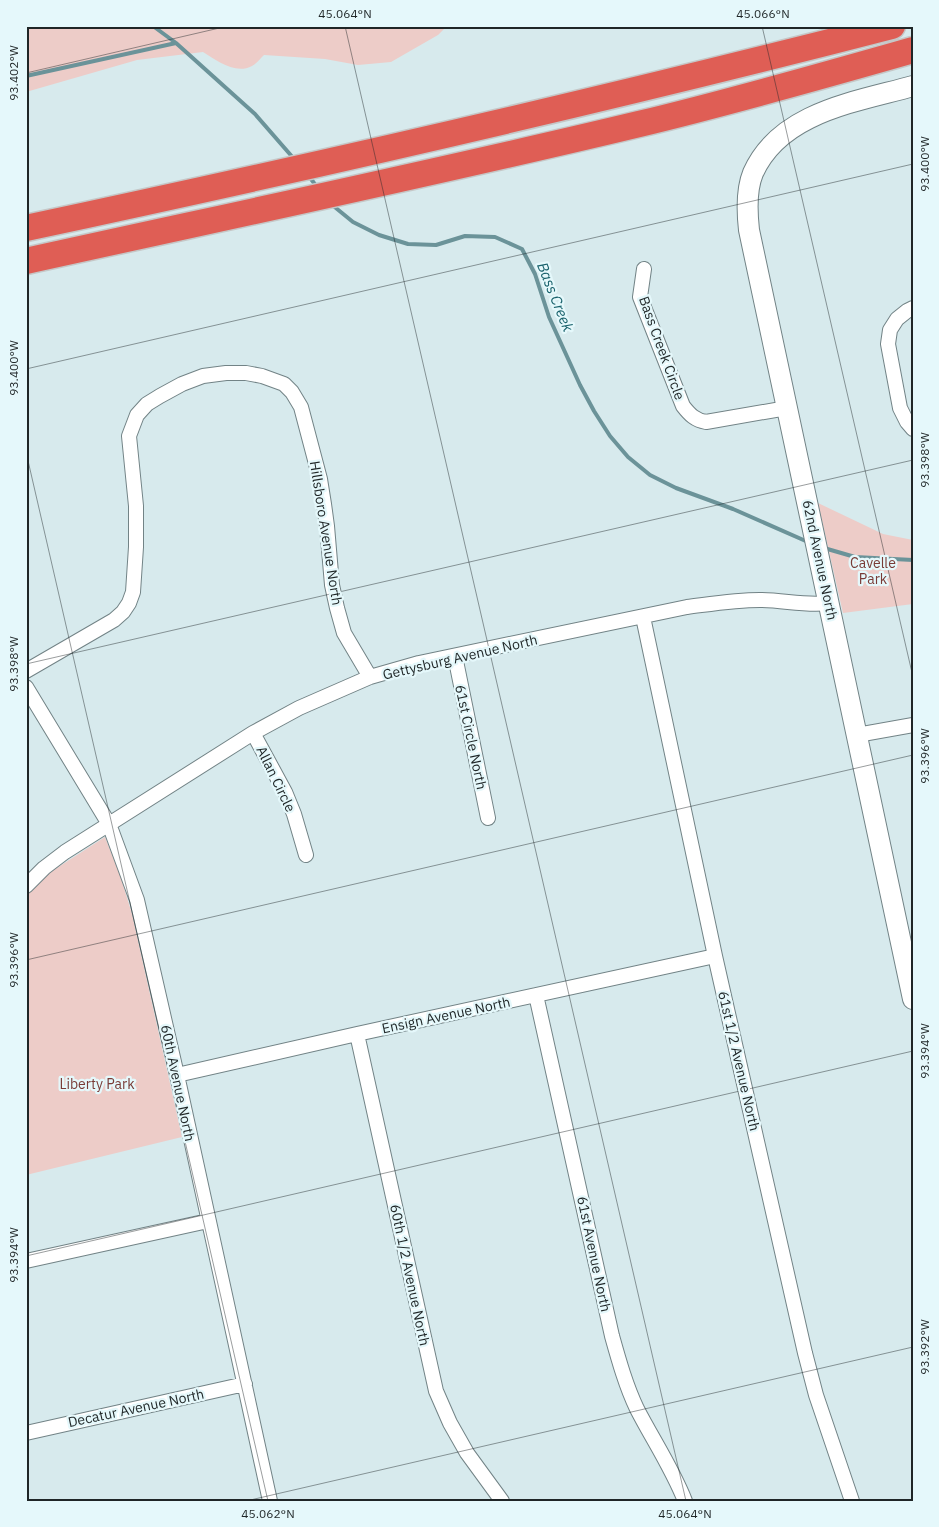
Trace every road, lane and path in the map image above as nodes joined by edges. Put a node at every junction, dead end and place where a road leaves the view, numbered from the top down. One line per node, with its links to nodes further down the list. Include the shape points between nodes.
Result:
1 (892, 26): 4 (highway, via 344,159)
2 (913, 50): 5 (highway, via 639,124)
3 (913, 86): 8 (street, 62nd Avenue North, via 802,122 773,143 752,174 748,193 748,230)
4 (26, 228)
5 (26, 261)
6 (644, 269): 8 (street, Bass Creek Circle, via 640,297 689,414 706,422)
7 (913, 308): 9 (street, via 907,310 890,330 888,344 900,408)
8 (787, 408): 10 (street, 62nd Avenue North)
9 (913, 428)
10 (829, 603): 11 (street, Gettysburg Avenue North, via 725,602); 18 (street, 62nd Avenue North)
11 (643, 617): 12 (street, Gettysburg Avenue North); 23 (street, 61st 1/2 Avenue North)
12 (455, 656): 14 (street, Gettysburg Avenue North); 19 (street, 61st Circle North)
13 (26, 671): 14 (street, Hillsboro Avenue North, via 114,620 130,603 136,547 130,436 137,416 147,404 182,384 203,376 246,373 284,384 301,407 320,479 337,608 344,633)
14 (370, 677): 17 (street, Gettysburg Avenue North, via 299,708)
15 (26, 687): 20 (street, 60th Avenue North)
16 (913, 725): 18 (street)
17 (253, 733): 20 (street, Gettysburg Avenue North); 21 (street, Allan Circle, via 285,792)
18 (857, 735): 25 (street, 62nd Avenue North)
19 (488, 818)
20 (110, 824): 22 (street, Gettysburg Avenue North, via 65,852); 27 (street, 60th Avenue North, via 136,900)
21 (306, 855)
22 (26, 886)
23 (715, 956): 24 (street, Ensign Avenue North); 35 (street, 61st 1/2 Avenue North, via 805,1353)
24 (536, 995): 26 (street, Ensign Avenue North); 34 (street, 61st Avenue North, via 622,1372)
25 (913, 999)
26 (357, 1034): 27 (street, Ensign Avenue North); 33 (street, 60th 1/2 Avenue North, via 436,1390 450,1423)
27 (177, 1075): 28 (street, 60th Avenue North)
28 (208, 1221): 29 (street); 30 (street, 60th Avenue North)
29 (26, 1261)
30 (245, 1384): 31 (street, Decatur Avenue North); 32 (street, 60th Avenue North)
31 (26, 1433)
32 (270, 1501)
33 (502, 1501)
34 (685, 1501)
35 (852, 1501)

